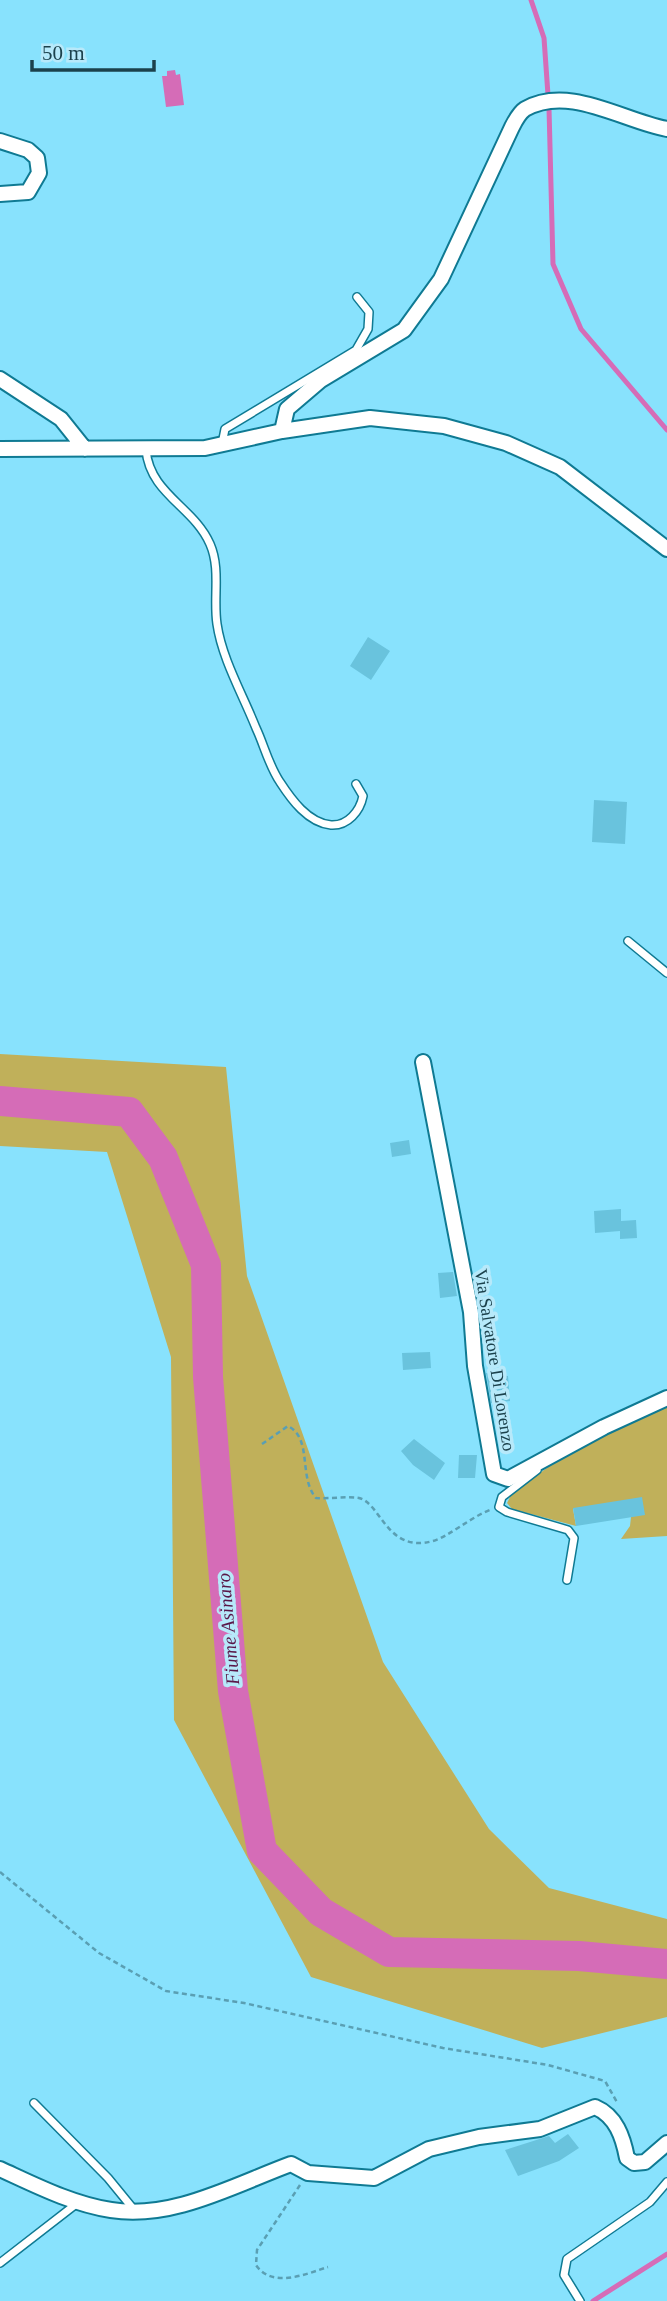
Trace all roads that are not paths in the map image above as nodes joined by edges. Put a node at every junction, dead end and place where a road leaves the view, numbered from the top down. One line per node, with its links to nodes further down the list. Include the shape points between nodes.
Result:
1 (667, 129): 6 (street, via 590,104 548,102 523,110 441,279 404,330 321,380 287,409)
2 (0, 141): 3 (street, via 28,150 37,158 39,173 28,192)
3 (0, 194)
4 (356, 297): 7 (lane, via 369,312 368,328 356,349 225,429)
5 (0, 379): 9 (street, via 61,419)
6 (282, 431): 7 (street); 11 (street, via 370,418 444,426 506,443 570,474)
7 (222, 444): 10 (street)
8 (0, 449): 9 (street)
9 (85, 449): 10 (street)
10 (146, 450): 12 (lane, via 149,472 211,545 217,624 225,653 278,779 315,821 331,825 345,822 360,808 363,796)
11 (667, 549)
12 (356, 784)
13 (628, 940): 14 (lane)
14 (667, 972)
15 (423, 1062): 17 (street, Via Salvatore Di Lorenzo, via 471,1311 475,1366 494,1474 508,1479)
16 (667, 1398): 17 (street, Via Salvatore Di Lorenzo)
17 (559, 1452): 18 (lane, via 502,1497 499,1507 568,1530 574,1538)
18 (567, 1580)
19 (34, 2103): 24 (lane)
20 (667, 2143): 24 (street, via 645,2162 634,2163 627,2158 622,2135 595,2107 540,2129 429,2150 374,2178 308,2173 290,2164 178,2206)
21 (0, 2169): 23 (street)
22 (667, 2182): 26 (lane, via 650,2202 567,2259 564,2275)
23 (80, 2201): 24 (street); 25 (lane)
24 (136, 2212)
25 (0, 2263)
26 (580, 2301)

